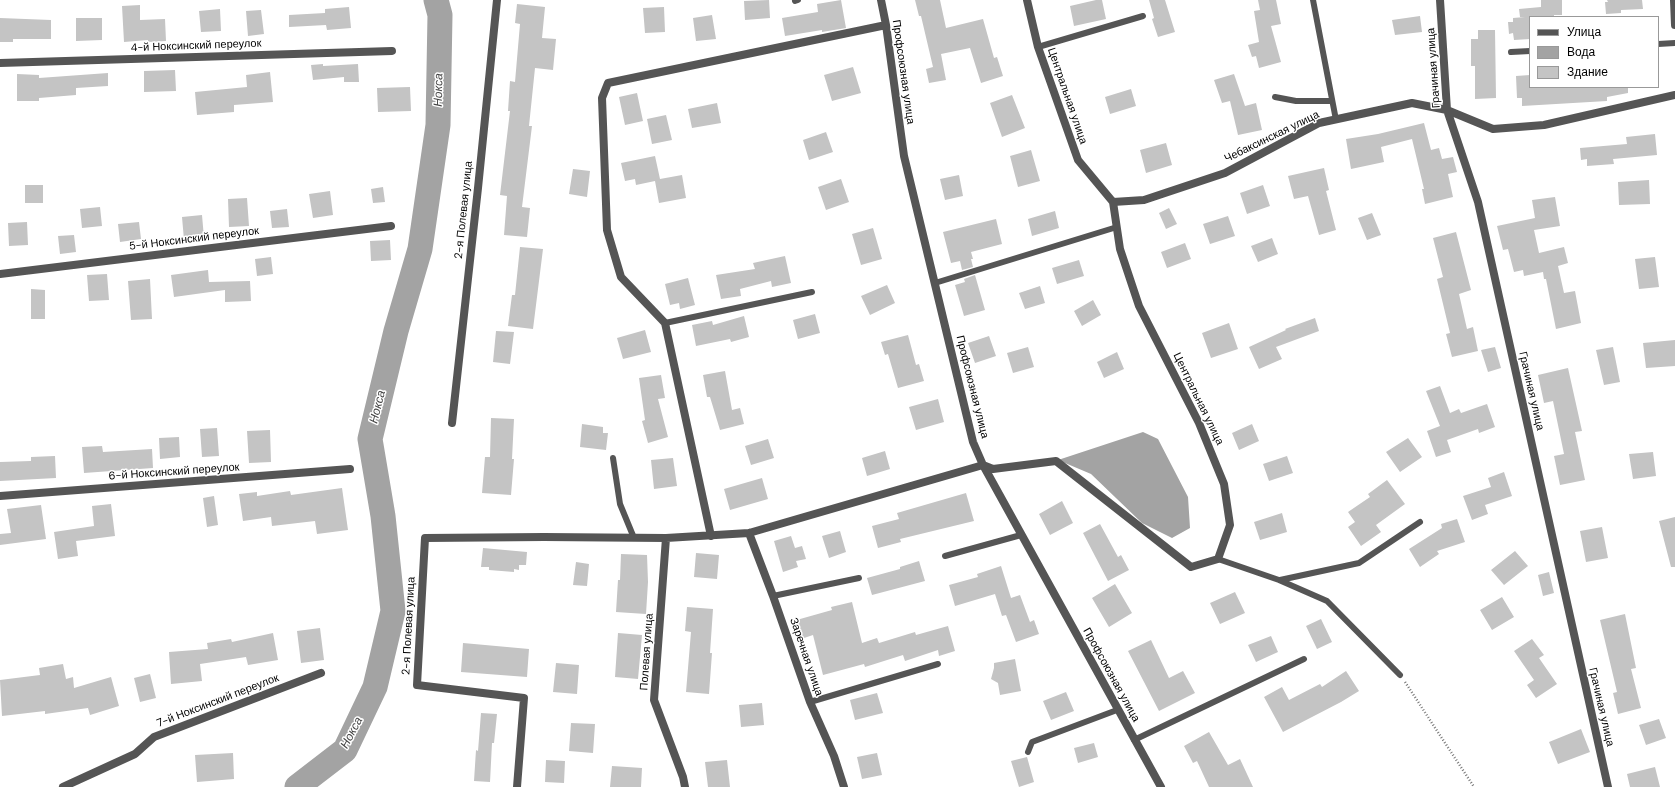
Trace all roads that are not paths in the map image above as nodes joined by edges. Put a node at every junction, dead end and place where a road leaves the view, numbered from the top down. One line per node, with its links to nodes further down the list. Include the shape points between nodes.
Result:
1 (497, 0): 29 (street, 2-я Полевая улица)
2 (881, 0): 8 (street, Профсоюзная улица)
3 (1027, 0): 12 (street, Центральная улица)
4 (1312, 0): 19 (lane)
5 (1440, 0): 20 (street, Грачиная улица)
6 (1674, 0): 9 (street)
7 (1143, 16): 12 (lane)
8 (886, 25): 26 (street, Профсоюзная улица, via 904,156); 28 (street, via 608,83 602,98 606,230 621,277)
9 (1675, 25)
10 (1675, 43): 11 (lane)
11 (1659, 44)
12 (1038, 47): 22 (street, Центральная улица, via 1078,160)
13 (1529, 50): 15 (lane)
14 (392, 51): 16 (street, 4-й Ноксинский переулок)
15 (1511, 52)
16 (0, 63)
17 (1675, 95): 20 (street, Чебаксинская улица, via 1544,125 1493,129)
18 (1275, 97): 19 (lane, via 1296,101)
19 (1332, 101): 21 (lane)
20 (1447, 110): 21 (street, Чебаксинская улица, via 1412,103); 58 (street, Грачиная улица, via 1478,202)
21 (1336, 120): 22 (street, Чебаксинская улица, via 1319,123 1226,172 1144,200)
22 (1113, 202): 24 (street, Центральная улица)
23 (391, 226): 25 (street, 5-й Ноксинский переулок)
24 (1117, 227): 26 (lane); 41 (street, Центральная улица, via 1120,249 1139,306 1200,423 1224,484 1230,525)
25 (0, 274)
26 (935, 283): 31 (street, Профсоюзная улица, via 973,442)
27 (812, 292): 28 (lane)
28 (665, 323): 37 (street)
29 (452, 423)
30 (613, 458): 38 (lane, via 620,504)
31 (983, 465): 35 (street); 36 (street, Профсоюзная улица); 41 (street, via 993,469 1056,461 1192,566)
32 (350, 469): 33 (street, 6-й Ноксинский переулок)
33 (0, 496)
34 (1420, 522): 43 (lane, via 1359,563)
35 (749, 533): 37 (street); 44 (street, Заречная улица)
36 (1021, 535): 40 (lane); 50 (street, Профсоюзная улица)
37 (711, 536): 39 (street)
38 (634, 538): 39 (street); 54 (street, 2-я Полевая улица, via 425,538 417,685 524,698)
39 (666, 538): 55 (street, Полевая улица, via 654,700)
40 (945, 556)
41 (1218, 559): 43 (lane)
42 (859, 578): 44 (lane)
43 (1279, 580): 48 (lane, via 1327,601)
44 (773, 596): 49 (street, Заречная улица)
45 (1304, 659): 51 (lane)
46 (938, 664): 49 (lane)
47 (320, 673): 53 (street, 7-й Ноксинский переулок, via 154,737 135,754)
48 (1400, 675)
49 (810, 702): 56 (street, Заречная улица, via 834,756)
50 (1117, 710): 51 (street, Профсоюзная улица); 52 (lane, via 1032,742)
51 (1134, 740): 57 (street, Профсоюзная улица)
52 (1028, 752)
53 (63, 787)
54 (517, 787)
55 (685, 787)
56 (844, 787)
57 (1161, 787)
58 (1608, 787)

